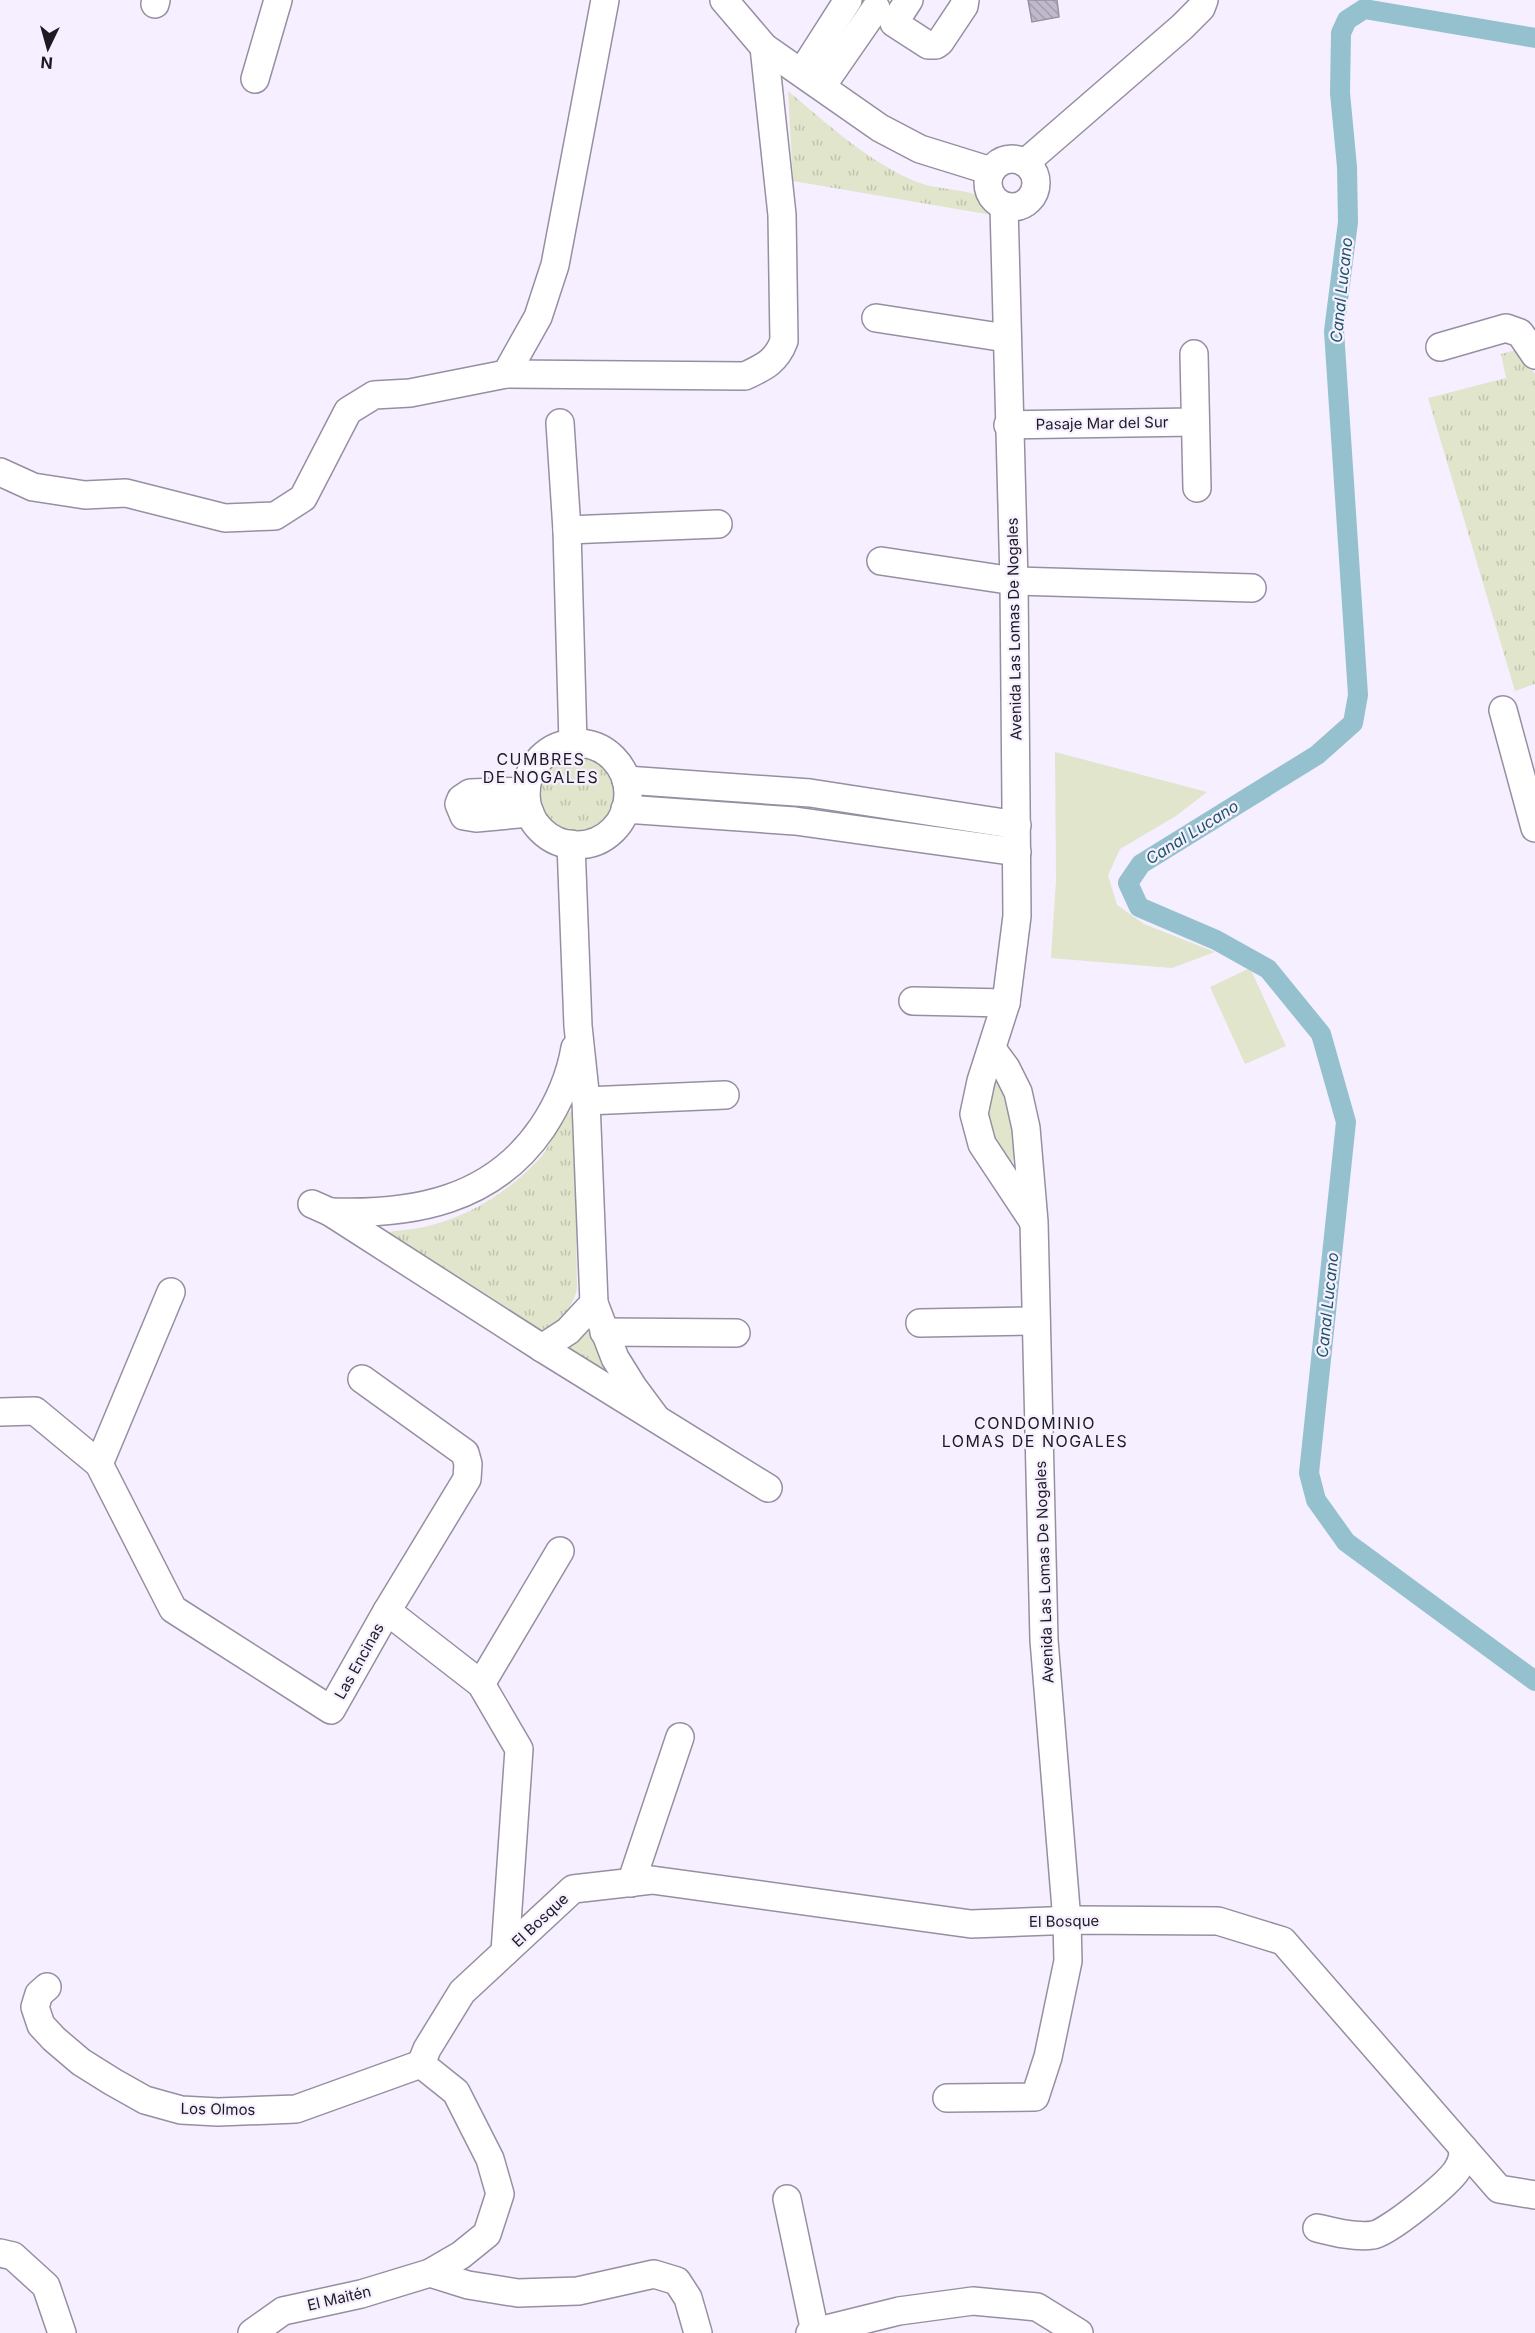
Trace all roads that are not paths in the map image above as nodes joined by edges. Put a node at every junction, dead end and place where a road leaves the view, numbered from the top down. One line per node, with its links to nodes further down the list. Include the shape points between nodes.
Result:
1 (278, 0): 10 (street)
2 (605, 0): 20 (street, via 555,265 538,317)
3 (724, 0): 9 (street)
4 (848, 0): 11 (street)
5 (909, 0): 8 (street)
6 (964, 0): 8 (street, via 964,6 936,45 928,45)
7 (1204, 0): 12 (street, via 1182,27)
8 (879, 10): 11 (street)
9 (764, 47): 11 (street); 20 (street, via 782,215 784,341 779,354 766,366 745,376)
10 (255, 79)
11 (812, 79): 13 (street, via 909,144)
12 (1025, 163): 13 (street, via 1010,159); 14 (street, via 1036,176 1034,194 1021,206)
13 (991, 171): 14 (street, via 990,194)
14 (1004, 206): 16 (street, Avenida Las Lomas De Nogales)
15 (876, 318): 16 (street)
16 (1006, 338): 23 (street, Avenida Las Lomas De Nogales)
17 (1440, 347): 19 (street, via 1506,328 1520,333)
18 (1194, 354): 21 (street)
19 (1535, 355)
20 (506, 374): 24 (street, via 410,393 374,394 348,411 303,498 275,516 225,518 126,493 85,495 33,487)
21 (1195, 422): 23 (street, Pasaje Mar del Sur); 25 (street)
22 (560, 423): 27 (street)
23 (1008, 425): 29 (street, Avenida Las Lomas De Nogales)
24 (0, 472)
25 (1197, 488)
26 (718, 524): 27 (street)
27 (567, 530): 32 (street)
28 (881, 561): 29 (street)
29 (1014, 581): 30 (street); 38 (street, Avenida Las Lomas De Nogales)
30 (1252, 588)
31 (1503, 710): 39 (street)
32 (573, 743): 33 (street, via 593,746 610,756); 41 (street, via 540,758 530,773 528,802 539,828 554,839)
33 (626, 780): 34 (street); 36 (street)
34 (760, 788): 35 (street); 37 (street)
35 (881, 803): 38 (street); 40 (street)
36 (625, 809): 37 (street); 41 (street, via 609,833 591,842)
37 (758, 817): 40 (street)
38 (1017, 825): 42 (street, Avenida Las Lomas De Nogales)
39 (1535, 828)
40 (878, 832): 42 (street)
41 (571, 844): 45 (street)
42 (1017, 852): 44 (street, Avenida Las Lomas De Nogales, via 1017,933)
43 (913, 1001): 44 (street)
44 (1006, 1003): 46 (street, Avenida Las Lomas De Nogales)
45 (578, 1026): 48 (street); 56 (street, via 572,1066 554,1108 527,1148 502,1171 471,1190 434,1203 390,1211 321,1208)
46 (992, 1049): 49 (street, Avenida Las Lomas De Nogales, via 1018,1092 1026,1128); 49 (street, Avenida Las Lomas De Nogales, via 974,1114 982,1144)
47 (725, 1095): 48 (street)
48 (586, 1101): 51 (street)
49 (1034, 1222): 52 (street, Avenida Las Lomas De Nogales)
50 (171, 1292): 60 (street)
51 (594, 1303): 54 (street); 56 (street, via 568,1331)
52 (1036, 1321): 53 (street); 67 (street, Avenida Las Lomas De Nogales, via 1044,1640)
53 (920, 1323)
54 (604, 1332): 55 (street); 59 (street, via 633,1388)
55 (736, 1334)
56 (542, 1348): 59 (street)
57 (362, 1379): 63 (street, via 465,1453 468,1464 467,1479)
58 (0, 1412): 60 (street, Las Encinas, via 35,1411)
59 (656, 1418): 61 (street)
60 (99, 1464): 63 (street, Las Encinas, via 173,1609 331,1710)
61 (768, 1488)
62 (560, 1551): 64 (street)
63 (387, 1611): 64 (street, Las Encinas)
64 (481, 1684): 68 (street, Las Encinas, via 519,1749)
65 (680, 1737): 66 (street)
66 (631, 1883): 67 (street, El Bosque, via 652,1880 971,1924); 68 (street, El Bosque, via 573,1889)
67 (1067, 1921): 71 (street, Avenida Las Lomas De Nogales, via 1068,1961 1048,2057 1035,2097); 72 (street, El Bosque, via 1218,1922 1283,1941)
68 (505, 1952): 70 (street, El Bosque, via 462,1992)
69 (47, 1987): 70 (street, Los Olmos, via 39,1994 35,2007 41,2025 54,2039 81,2062 145,2100 181,2110 296,2109)
70 (421, 2064): 77 (street, El Maitén, via 456,2092 490,2159 500,2194 487,2234)
71 (947, 2098)
72 (1463, 2148): 73 (street, El Bosque, via 1499,2189); 75 (street, via 1463,2161 1455,2173 1393,2225 1374,2235)
73 (1535, 2195)
74 (787, 2199): 78 (street)
75 (1317, 2228)
76 (0, 2253): 79 (street, via 13,2256 46,2286)
77 (430, 2273): 80 (street, El Maitén, via 361,2294 283,2311); 81 (street, via 468,2285 519,2293 578,2290 654,2274 677,2280 688,2298)
78 (813, 2332): 82 (street, via 899,2311 973,2301 1037,2307)
79 (62, 2333)
80 (252, 2333)
81 (698, 2333)
82 (1079, 2333)

